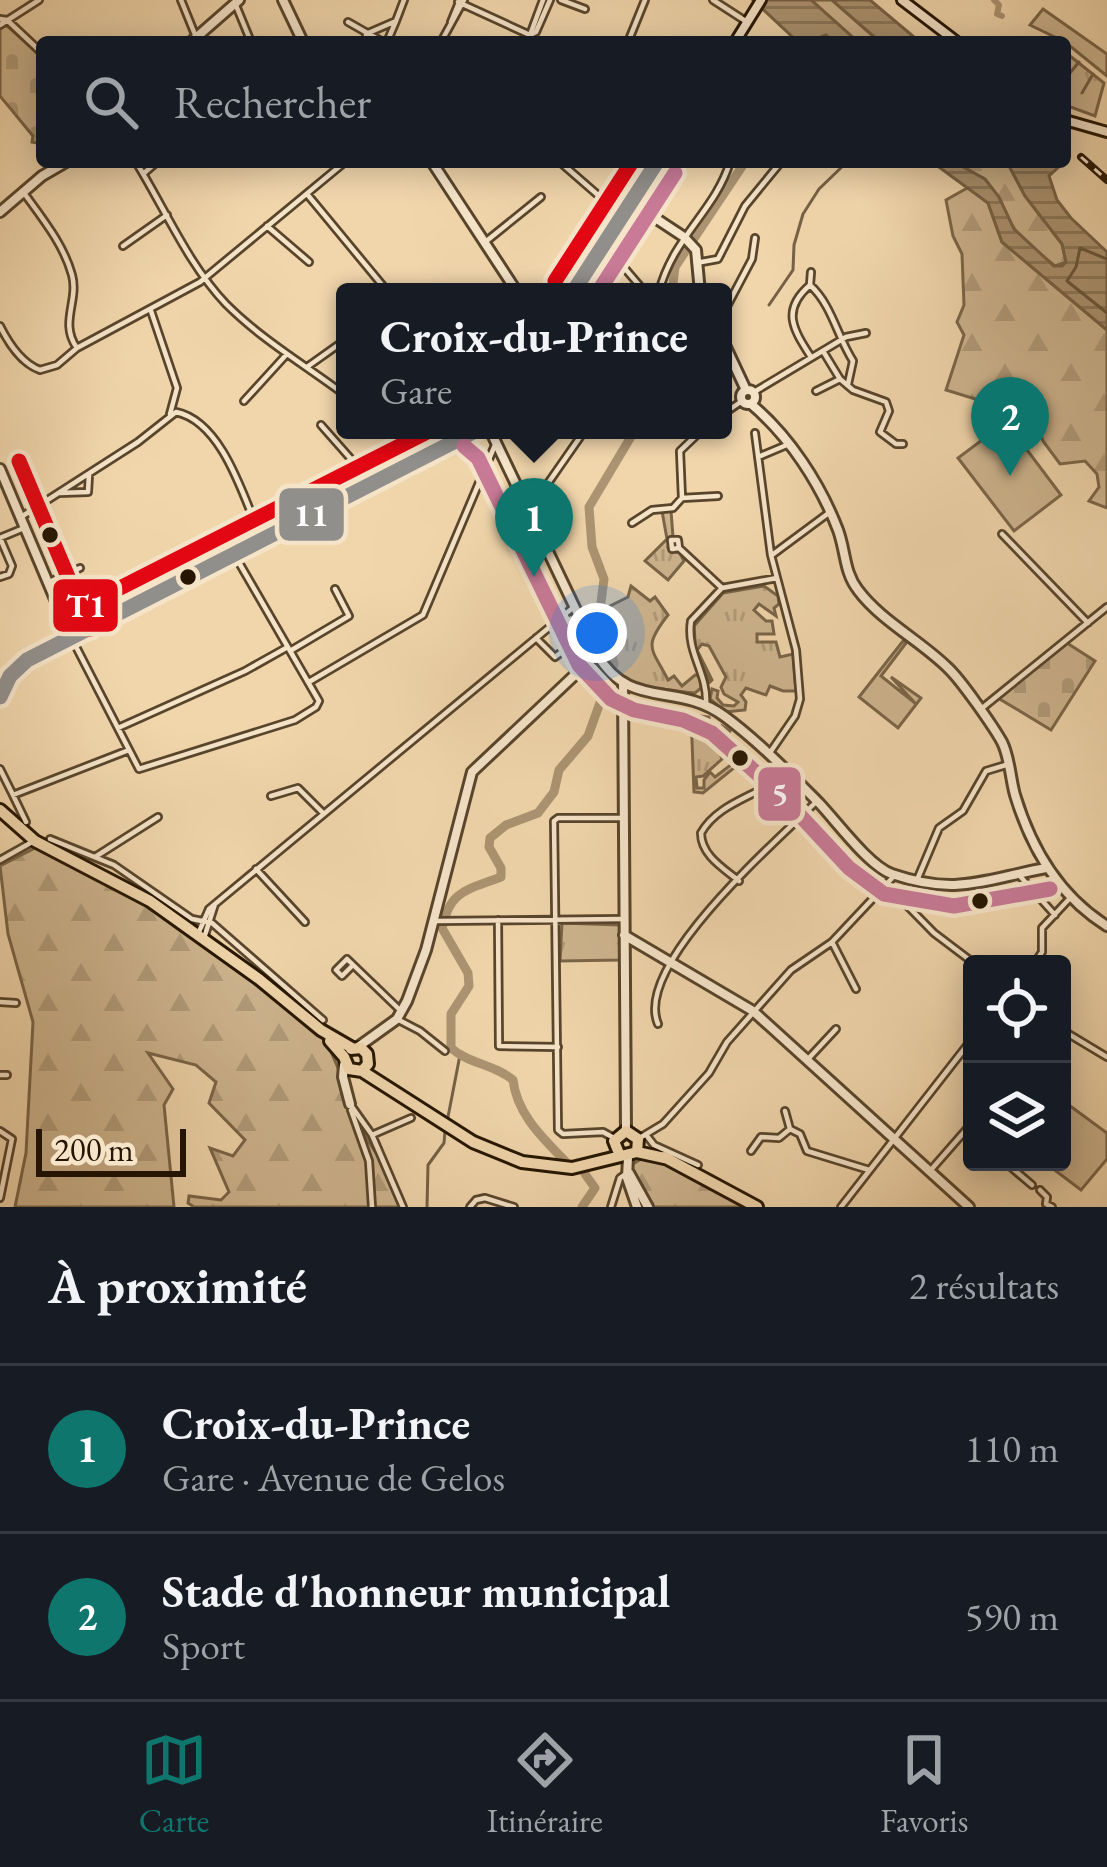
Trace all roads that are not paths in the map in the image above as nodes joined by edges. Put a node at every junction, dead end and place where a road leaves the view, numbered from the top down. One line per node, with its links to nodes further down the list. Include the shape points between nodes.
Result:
1 (39, 0): 14 (street)
2 (181, 0): 19 (street)
3 (283, 0): 22 (street)
4 (404, 0): 15 (street)
5 (546, 0): 11 (street, via 530,35)
6 (561, 0): 13 (street)
7 (645, 0): 26 (street)
8 (713, 0): 17 (street)
9 (902, 0): 28 (street)
10 (236, 1): 20 (street); 21 (street)
11 (461, 2): 25 (street)
12 (760, 2): 17 (street)
13 (585, 9)
14 (2, 21): 29 (street)
15 (396, 21): 18 (street); 24 (street)
16 (348, 22): 18 (street)
17 (747, 22): 27 (street)
18 (366, 34): 23 (street)
19 (196, 36)
20 (200, 36)
21 (249, 36)
22 (300, 36)
23 (371, 36)
24 (388, 36)
25 (444, 36)
26 (630, 36)
27 (739, 36)
28 (949, 36)
29 (36, 48)
30 (1071, 122): 31 (street)
31 (1107, 132)
32 (56, 168): 42 (street)
33 (140, 168): 41 (street)
34 (150, 168): 41 (street)
35 (338, 168): 43 (street)
36 (436, 168): 52 (street)
37 (567, 168): 48 (street)
38 (652, 168): 45 (street)
39 (728, 168): 51 (street)
40 (776, 168): 56 (street, via 718,259)
41 (143, 174): 47 (street)
42 (24, 193): 46 (street); 72 (street, via 74,280 67,320)
43 (307, 194): 49 (street); 59 (street)
44 (542, 197): 52 (street)
45 (631, 202): 48 (street); 51 (street)
46 (0, 212)
47 (167, 214): 54 (street); 58 (street)
48 (622, 215): 53 (street)
49 (267, 226): 55 (street); 58 (street)
50 (755, 238): 66 (street)
51 (685, 239): 56 (street); 63 (street)
52 (484, 243): 60 (street)
53 (604, 244): 61 (street); 62 (street)
54 (123, 246)
55 (309, 262)
56 (696, 263): 64 (street)
57 (811, 272): 65 (street)
58 (204, 278): 67 (street); 74 (street)
59 (381, 283)
60 (511, 283)
61 (579, 283)
62 (637, 283)
63 (662, 283)
64 (699, 283)
65 (810, 285): 70 (street); 75 (street, via 790,325)
66 (732, 297)
67 (151, 311): 72 (street); 86 (street, via 177,388)
68 (0, 326): 72 (street, via 40,370)
69 (866, 333): 70 (street)
70 (840, 341): 73 (street); 79 (street, via 853,361)
71 (336, 346): 77 (street)
72 (77, 348)
73 (823, 351): 75 (street); 78 (street)
74 (286, 355): 77 (street); 83 (street)
75 (811, 357): 81 (street)
76 (732, 358): 81 (street)
77 (307, 367): 80 (street)
78 (840, 379): 79 (street); 82 (street)
79 (848, 384): 96 (street, via 886,402 880,432)
80 (336, 388)
81 (750, 391): 84 (street, via 755,399)
82 (816, 391)
83 (244, 401)
84 (746, 402): 85 (street); 95 (street)
85 (732, 409)
86 (170, 414): 101 (street); 112 (street, via 188,415 220,450)
87 (321, 425): 102 (street)
88 (755, 433): 98 (street)
89 (395, 439): 99 (street)
90 (459, 439): 99 (street)
91 (488, 439): 97 (street)
92 (493, 439): 97 (street)
93 (579, 439): 106 (street)
94 (693, 439): 105 (street, via 680,451)
95 (789, 444): 98 (street); 107 (street)
96 (903, 444)
97 (495, 445): 106 (street); 130 (street, via 426,612)
98 (758, 457): 115 (street)
99 (416, 461): 102 (street)
100 (0, 470): 108 (street)
101 (88, 475): 103 (street); 103 (street, via 88,492)
102 (374, 484): 112 (street)
103 (58, 493): 108 (street)
104 (718, 496): 105 (street)
105 (682, 497): 109 (street)
106 (528, 512): 122 (street)
107 (830, 512): 115 (street); 136 (street, via 860,594 948,668)
108 (22, 523): 111 (street); 119 (street)
109 (632, 523)
110 (1002, 534): 124 (street)
111 (0, 538): 117 (street, via 12,568)
112 (262, 540): 114 (street)
113 (679, 548): 120 (street)
114 (234, 554): 125 (street); 128 (street)
115 (771, 555): 118 (street)
116 (80, 568): 119 (street)
117 (0, 577)
118 (777, 578): 120 (street); 139 (street, via 800,699)
119 (47, 583): 125 (street)
120 (722, 588): 132 (street, via 689,627)
121 (335, 589): 128 (street, via 349,616)
122 (575, 606): 126 (street); 129 (street)
123 (1107, 607): 124 (street)
124 (1088, 623): 136 (street)
125 (71, 637): 133 (street, via 17,668); 137 (street)
126 (536, 638): 127 (street, via 555,657); 147 (street)
127 (564, 642)
128 (289, 649): 130 (street); 137 (street)
129 (597, 654): 131 (street); 168 (street, via 472,772)
130 (308, 682): 138 (street, via 319,703 295,720 142,770)
131 (620, 682): 134 (street); 149 (street)
132 (706, 685): 134 (street); 135 (street)
133 (0, 697)
134 (694, 698): 135 (street)
135 (706, 704): 139 (street)
136 (978, 710): 140 (street)
137 (118, 728): 138 (street)
138 (129, 750): 143 (street)
139 (769, 754): 142 (street)
140 (1010, 764): 155 (street); 159 (street, via 986,771 963,811 939,828)
141 (0, 769): 143 (street)
142 (787, 771): 145 (street); 160 (street, via 737,799 701,833 708,854)
143 (13, 795): 150 (street)
144 (271, 796): 147 (street, via 298,788)
145 (817, 801): 157 (street); 160 (street)
146 (0, 810): 152 (main road)
147 (325, 814): 156 (street)
148 (158, 817): 153 (street)
149 (622, 818): 164 (street); 166 (street, via 555,819)
150 (26, 822)
151 (50, 839): 153 (street)
152 (35, 841): 154 (street); 172 (main road)
153 (95, 857): 167 (street)
154 (0, 860)
155 (1046, 868): 158 (street); 162 (street)
156 (256, 869): 167 (street); 169 (street)
157 (892, 873): 159 (street); 161 (street)
158 (1018, 874): 159 (street, via 957,888); 163 (street)
159 (917, 880)
160 (739, 881): 176 (street)
161 (887, 885): 173 (street); 174 (street)
162 (1071, 897): 163 (street); 170 (street)
163 (1055, 914): 175 (street, via 1042,928)
164 (623, 919): 166 (street); 171 (street)
165 (498, 920): 166 (street); 168 (street); 187 (street, via 499,1046)
166 (556, 920): 187 (street)
167 (207, 921): 172 (street); 184 (street)
168 (440, 921): 182 (street)
169 (305, 922)
170 (1107, 926)
171 (624, 935): 176 (street); 201 (street)
172 (201, 936): 184 (main road)
173 (832, 942): 178 (street); 181 (street)
174 (963, 955)
175 (1040, 955)
176 (669, 959): 181 (street); 183 (street, via 654,997)
177 (353, 965): 182 (street)
178 (856, 989)
179 (0, 1001): 180 (street)
180 (16, 1003)
181 (753, 1011): 191 (street); 201 (street, via 663,1124)
182 (399, 1016): 189 (street); 192 (street)
183 (658, 1024)
184 (322, 1025): 192 (main road)
185 (836, 1030): 191 (street)
186 (1071, 1035): 190 (street)
187 (558, 1047): 201 (street, via 559,1132 603,1132)
188 (963, 1051): 199 (street)
189 (445, 1052)
190 (1107, 1057)
191 (809, 1058): 199 (street)
192 (356, 1059): 193 (street, via 345,1086); 201 (main road, via 446,1124 522,1162 594,1164)
193 (350, 1104): 198 (street); 213 (street, via 369,1161)
194 (785, 1111): 196 (street)
195 (411, 1118): 198 (street)
196 (790, 1130): 202 (street, via 761,1138); 206 (street, via 807,1151)
197 (0, 1131): 203 (street, via 12,1138)
198 (372, 1135): 214 (street)
199 (893, 1137): 206 (street); 207 (street)
200 (963, 1138): 207 (street)
201 (629, 1145): 204 (street, via 654,1145); 209 (street); 220 (main road)
202 (751, 1151)
203 (9, 1163): 205 (street); 210 (street)
204 (698, 1165)
205 (0, 1166)
206 (868, 1170): 221 (street)
207 (930, 1171): 222 (street)
208 (1016, 1171): 212 (street)
209 (627, 1173): 217 (street); 218 (street); 219 (street)
210 (2, 1181): 211 (street)
211 (0, 1198)
212 (1047, 1204)
213 (372, 1207)
214 (403, 1207)
215 (470, 1207): 216 (street, via 485,1198)
216 (514, 1207)
217 (610, 1207)
218 (637, 1207)
219 (648, 1207)
220 (757, 1207)
221 (841, 1207)
222 (969, 1207)

